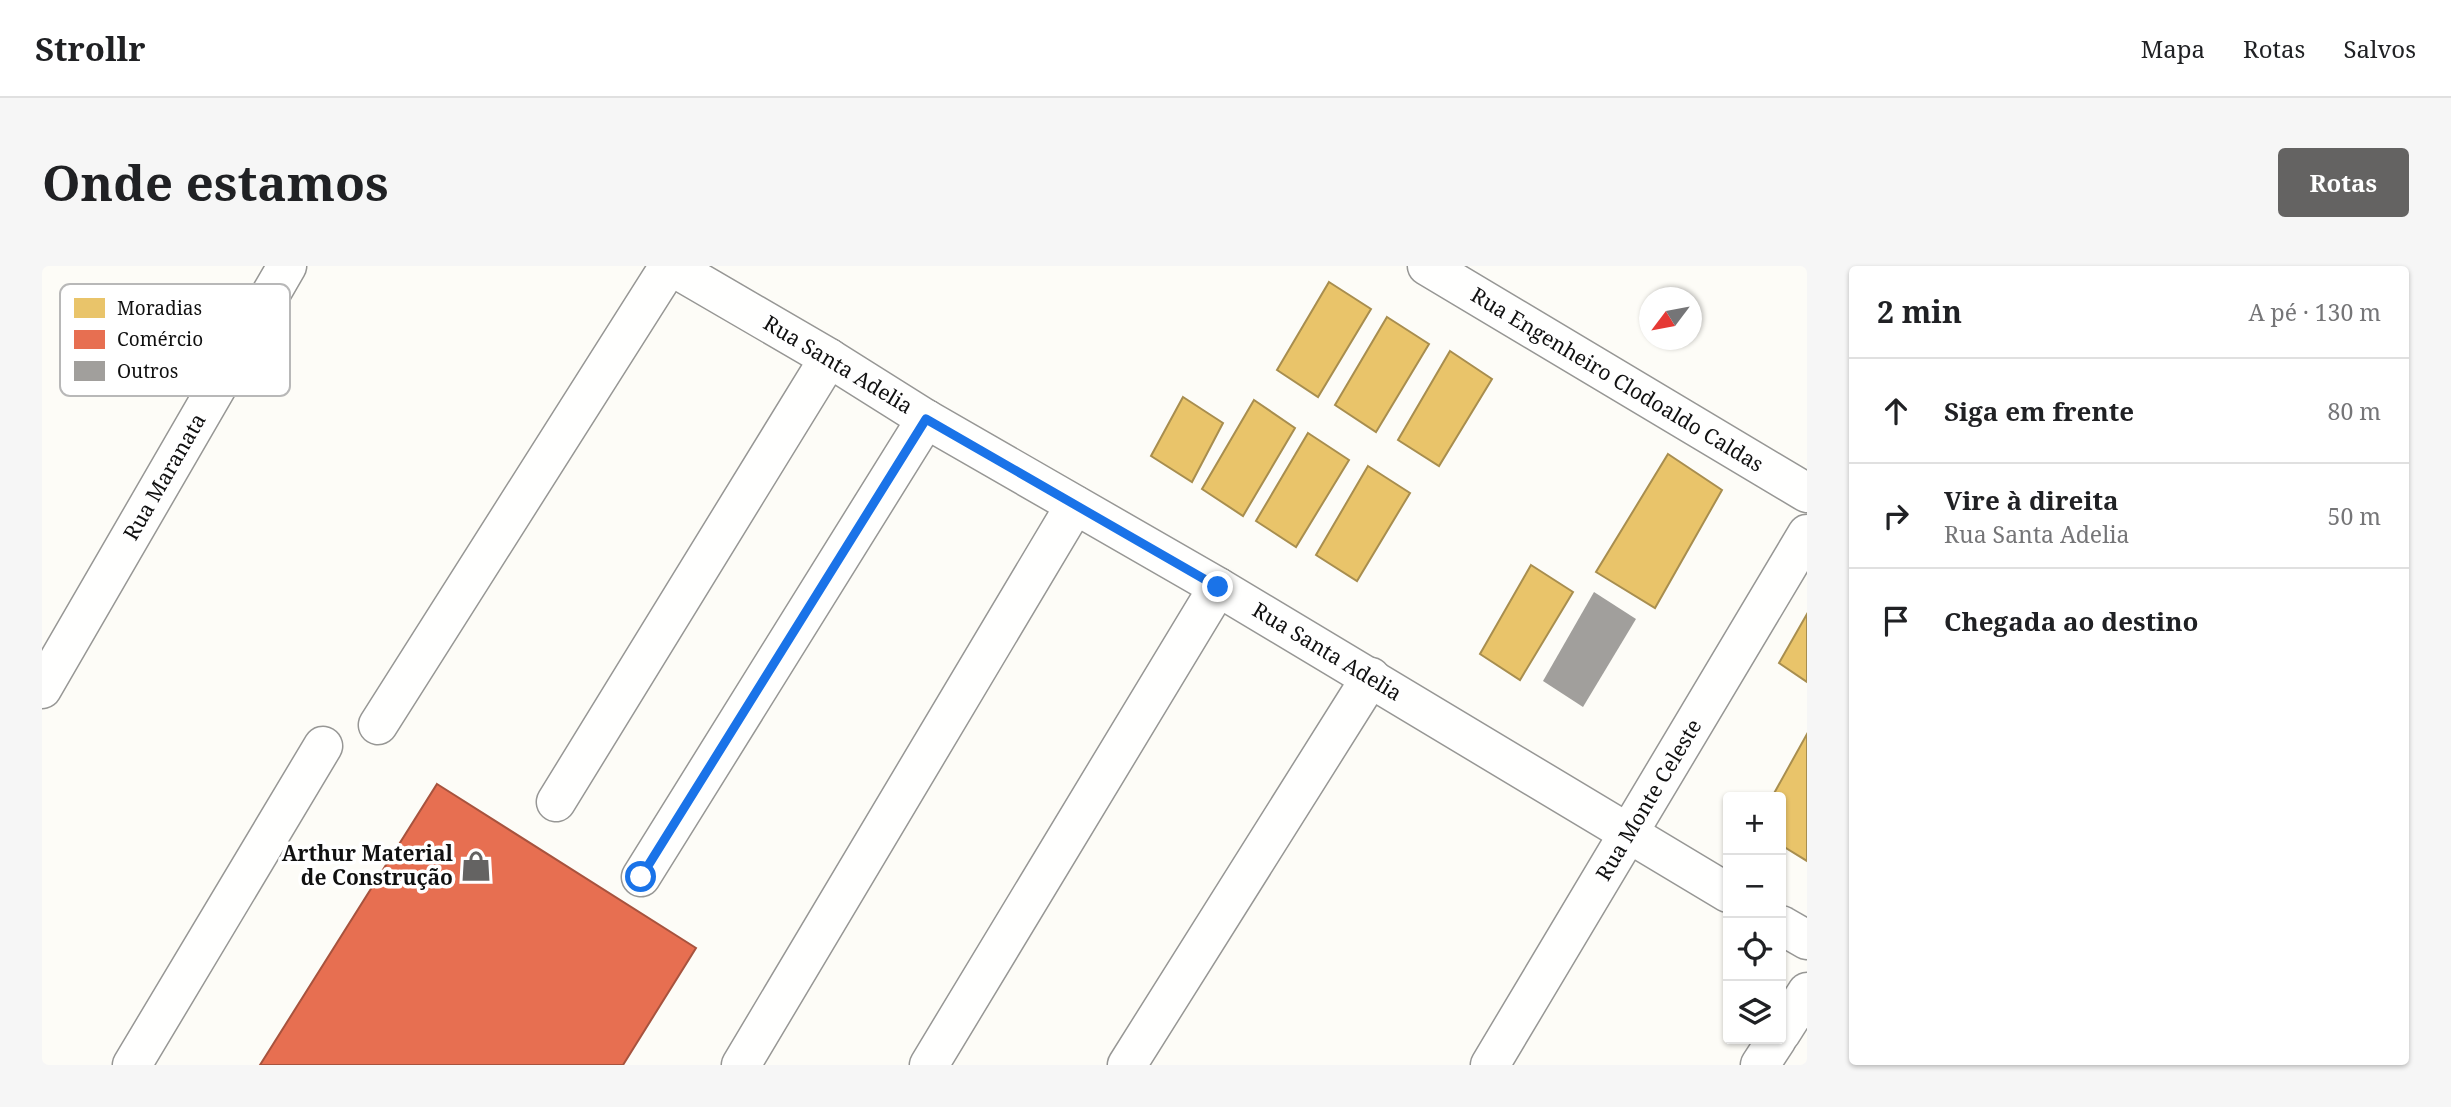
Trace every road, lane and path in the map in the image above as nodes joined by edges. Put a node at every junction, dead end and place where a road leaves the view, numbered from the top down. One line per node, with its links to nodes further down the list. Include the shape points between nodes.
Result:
1 (287, 266): 4 (street, Rua Maranata)
2 (670, 266): 5 (street, Rua Santa Adelia); 14 (street)
3 (1427, 266): 8 (street, Rua Engenheiro Clodoaldo Caldas)
4 (277, 284)
5 (829, 358): 7 (street, Rua Santa Adelia); 16 (street)
6 (212, 396): 13 (street, Rua Maranata)
7 (926, 419): 9 (street, Rua Santa Adelia); 18 (street)
8 (1807, 493)
9 (1075, 505): 11 (street, Rua Santa Adelia); 26 (street)
10 (1807, 534): 17 (street, Rua Monte Celeste)
11 (1218, 587): 12 (street, Rua Santa Adelia); 27 (street)
12 (1370, 677): 17 (street, Rua Santa Adelia); 28 (street)
13 (42, 689)
14 (377, 725)
15 (323, 746): 25 (street)
16 (555, 802)
17 (1630, 833): 19 (street, Rua Santa Adelia); 29 (street, Rua Monte Celeste)
18 (641, 877)
19 (1723, 889)
20 (1786, 928): 21 (street)
21 (1807, 940)
22 (1807, 992): 23 (street)
23 (1786, 1025)
24 (1774, 1044): 30 (street)
25 (132, 1065)
26 (741, 1065)
27 (929, 1065)
28 (1127, 1065)
29 (1490, 1065)
30 (1760, 1065)

